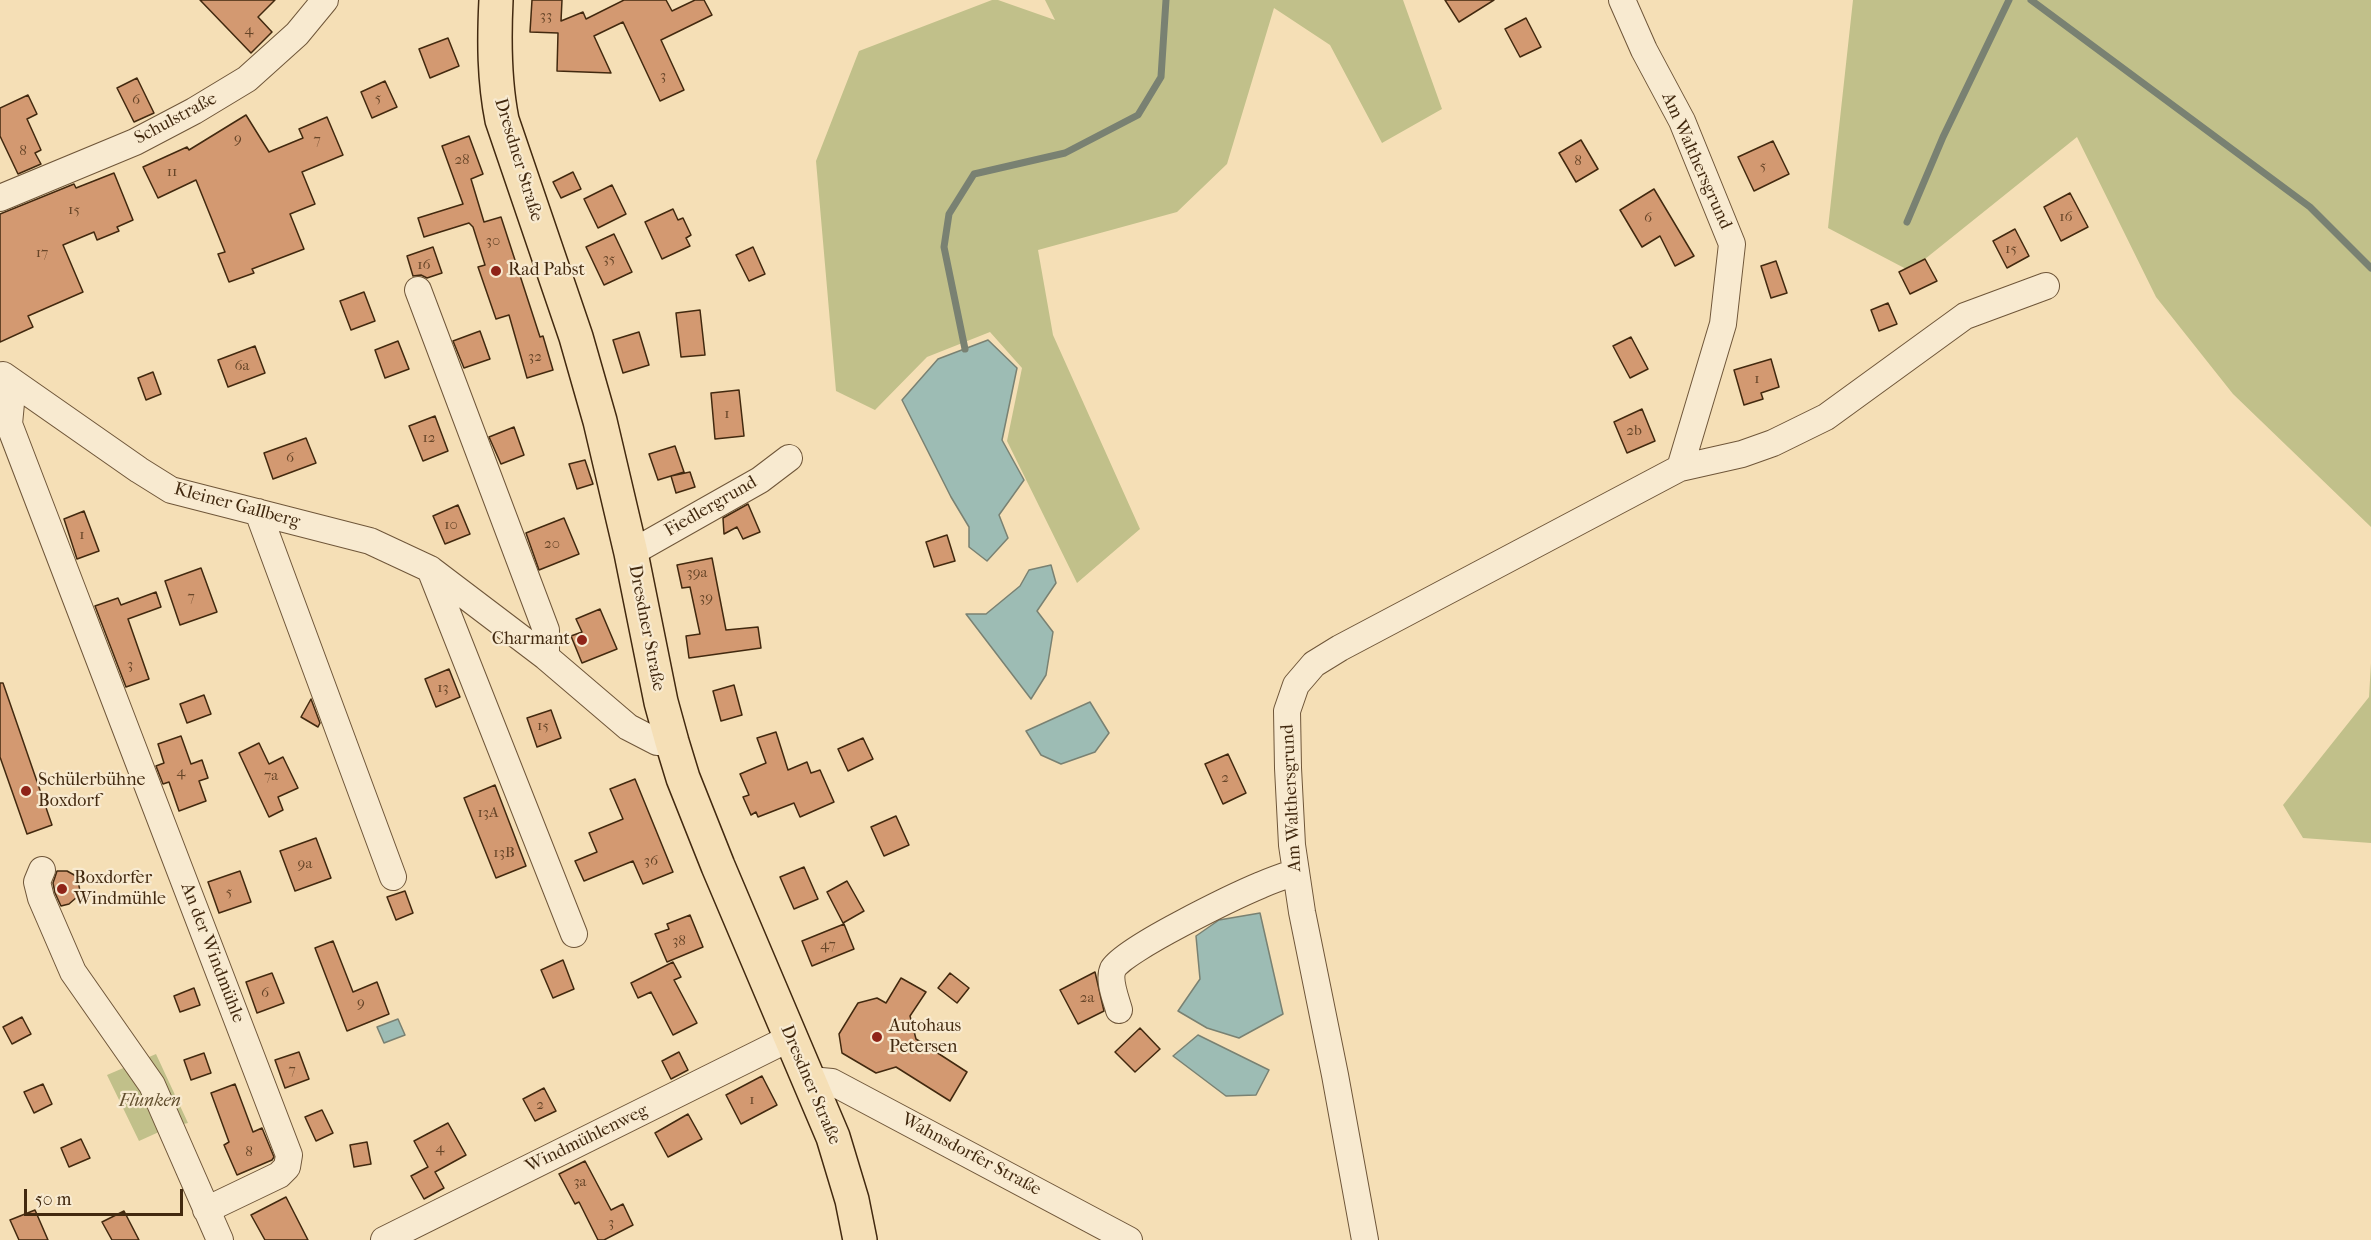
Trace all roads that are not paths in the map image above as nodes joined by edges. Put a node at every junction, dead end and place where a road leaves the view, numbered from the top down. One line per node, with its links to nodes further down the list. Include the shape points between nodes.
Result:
1 (325, 0): 4 (street, Schulstraße, via 297,34 247,79 135,142)
2 (496, 0): 13 (main road, Dresdner Straße, via 494,60 502,120 576,337)
3 (1622, 0): 11 (street, Am Walthersgrund, via 1682,121 1732,244 1723,324)
4 (0, 198)
5 (2046, 286): 10 (street, Am Walthersgrund, via 1965,316 1826,417 1773,443)
6 (418, 290): 15 (street, via 546,630)
7 (7, 378): 12 (street, Kleiner Gallberg, via 171,490); 24 (street, An der Windmühle, via 9,424 289,1155 287,1167 279,1175)
8 (1834, 384): 10 (street, via 1836,388 1783,426)
9 (789, 458): 13 (street, Fiedlergrund, via 760,480)
10 (1706, 461): 11 (street, Am Walthersgrund)
11 (1680, 468): 18 (street, Am Walthersgrund, via 1314,664 1296,685 1287,711)
12 (258, 512): 14 (street, Kleiner Gallberg, via 370,541); 19 (street)
13 (631, 553): 16 (main road, Dresdner Straße)
14 (430, 569): 15 (street, Kleiner Gallberg); 20 (street)
15 (546, 657): 16 (street, Kleiner Gallberg, via 628,727 657,742)
16 (672, 742): 22 (main road, Dresdner Straße, via 696,811)
17 (42, 870): 24 (street, via 37,882 41,898 73,972 152,1085)
18 (1296, 872): 21 (street, via 1260,885 1182,924 1120,961 1112,970); 29 (street, Am Walthersgrund)
19 (393, 877)
20 (574, 934)
21 (1119, 1010)
22 (790, 1038): 23 (main road, Dresdner Straße); 26 (street, Windmühlenweg)
23 (810, 1080): 27 (main road, Dresdner Straße, via 844,1168); 28 (street, Wahnsdorfer Straße, via 832,1082)
24 (206, 1210): 25 (street)
25 (220, 1240)
26 (384, 1240)
27 (860, 1240)
28 (1129, 1240)
29 (1365, 1240)

